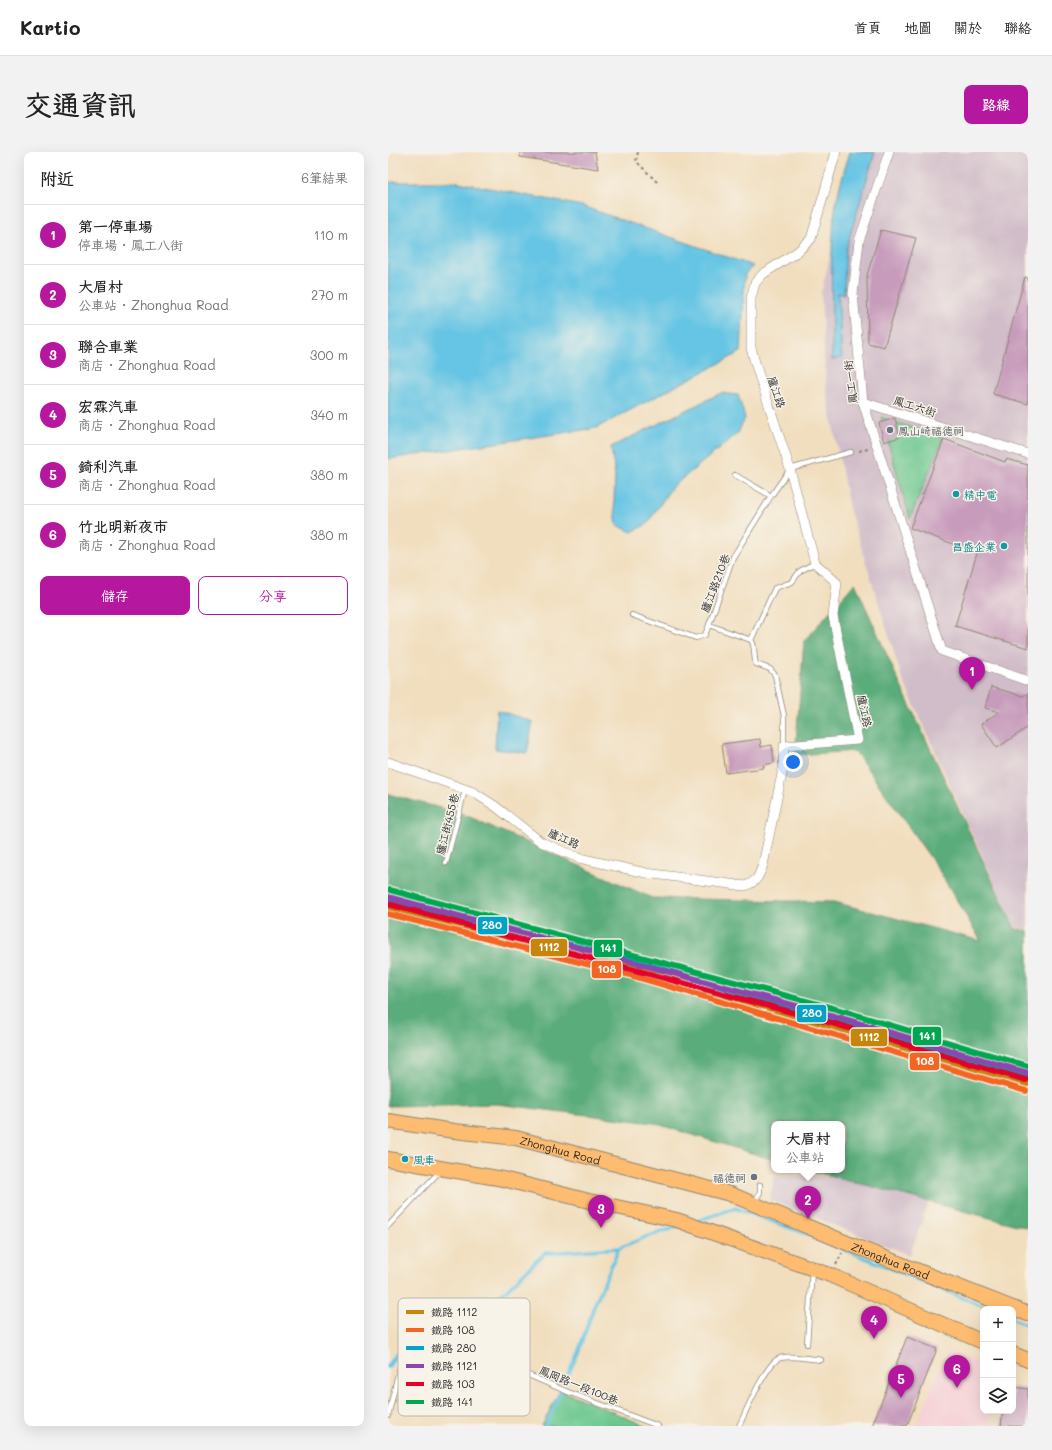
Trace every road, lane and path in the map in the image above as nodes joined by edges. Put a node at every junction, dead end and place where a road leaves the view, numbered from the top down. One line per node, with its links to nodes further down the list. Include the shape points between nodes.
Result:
1 (638, 152): 4 (path, via 636,161)
2 (836, 152): 9 (street, 廬江路, via 811,238 797,252 763,274 755,284 751,298 751,348)
3 (889, 152): 5 (street, 鳳工一街, via 860,242 853,294)
4 (658, 183)
5 (863, 402): 6 (street, 鳳工一街); 8 (street, 鳳工六街)
6 (877, 447): 7 (path); 16 (street, 鳳工一街, via 942,651)
7 (850, 452): 9 (lane)
8 (1028, 454)
9 (790, 470): 11 (lane, 廬江路210巷); 12 (street, 廬江路)
10 (735, 475): 11 (lane)
11 (771, 496): 14 (lane, 廬江路210巷, via 733,557)
12 (815, 563): 15 (lane, via 800,571 792,582 775,588); 17 (street, 廬江路, via 837,583 833,616 858,740)
13 (632, 615): 14 (lane, via 696,638 705,635)
14 (709, 625): 15 (lane, 廬江路210巷)
15 (751, 640): 17 (lane, via 756,664 770,669 775,675 784,716)
16 (1028, 681)
17 (784, 746): 19 (street, 廬江路, via 783,769 763,865 758,878 745,886 646,872 580,858 541,842 495,806)
18 (388, 762): 19 (street, 廬江路)
19 (465, 790): 20 (lane, 廬江街455巷)
20 (446, 864)
21 (388, 1121): 25 (main road, Zhonghua Road, via 516,1138 730,1194)
22 (388, 1159): 23 (main road)
23 (442, 1168): 26 (lane); 28 (main road, via 504,1179 677,1220)
24 (760, 1185): 25 (lane)
25 (757, 1198): 27 (main road, Zhonghua Road)
26 (388, 1226)
27 (848, 1241): 29 (path); 30 (main road, Zhonghua Road)
28 (812, 1268): 29 (main road); 32 (lane)
29 (830, 1275): 31 (main road)
30 (1028, 1314)
31 (980, 1341)
32 (808, 1344)
33 (1016, 1355): 35 (main road)
34 (821, 1360): 40 (lane, via 783,1357 777,1359 763,1376)
35 (1028, 1360)
36 (398, 1374): 38 (lane, 鳳岡路一段100巷)
37 (530, 1376): 39 (lane, 鳳岡路一段100巷)
38 (388, 1416)
39 (658, 1426)
40 (739, 1426)

